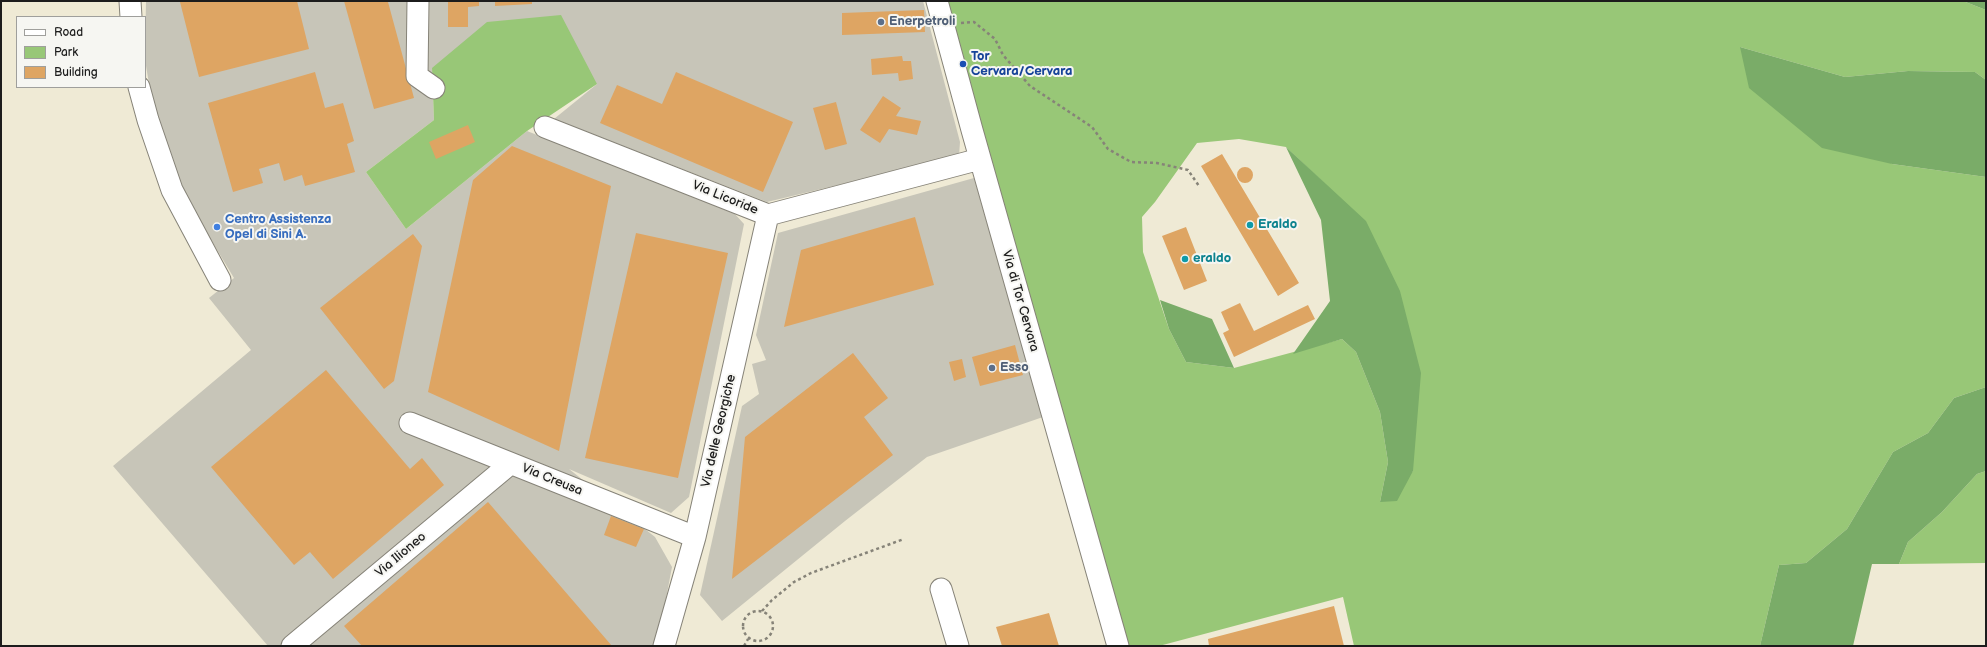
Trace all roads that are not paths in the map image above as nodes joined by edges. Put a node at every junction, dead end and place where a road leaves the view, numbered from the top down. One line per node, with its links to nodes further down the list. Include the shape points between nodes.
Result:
1 (130, 1): 4 (street)
2 (418, 1): 6 (street, via 417,76)
3 (937, 1): 8 (street, Via di Tor Cervara)
4 (132, 16)
5 (139, 88): 10 (street, via 172,190)
6 (434, 88)
7 (545, 127): 9 (street, Via Licoride)
8 (980, 159): 9 (street, Via Licoride); 18 (street, Via di Tor Cervara)
9 (768, 215): 13 (street, Via delle Georgiche)
10 (220, 280)
11 (410, 423): 12 (street, Via Creusa)
12 (510, 464): 13 (street, Via Creusa); 15 (street, Via Ilioneo)
13 (695, 537): 16 (street, Via delle Georgiche)
14 (941, 589): 17 (street)
15 (292, 646)
16 (664, 646)
17 (958, 646)
18 (1118, 646)

